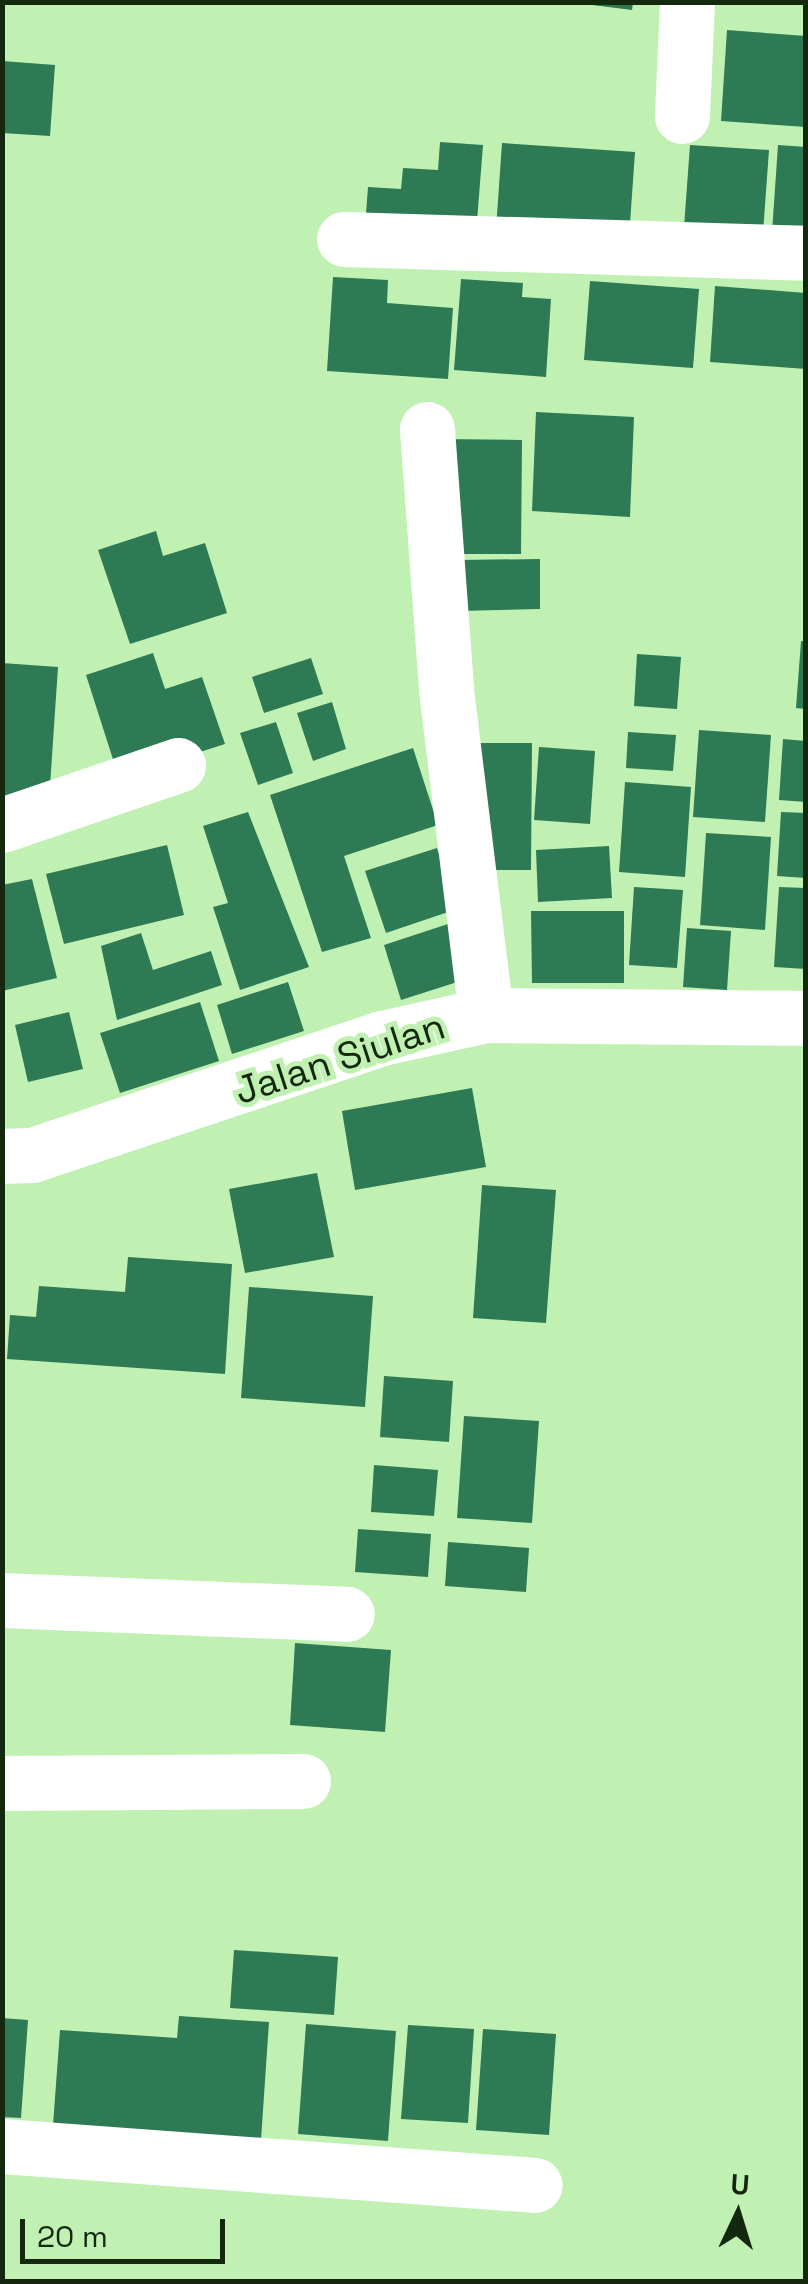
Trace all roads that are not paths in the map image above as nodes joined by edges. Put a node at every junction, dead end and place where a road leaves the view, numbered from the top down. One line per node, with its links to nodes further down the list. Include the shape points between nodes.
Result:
1 (687, 2): 2 (street)
2 (682, 116)
3 (344, 239): 4 (street)
4 (806, 253)
5 (426, 429): 8 (street, via 446,690)
6 (178, 765): 7 (street)
7 (2, 825)
8 (486, 1015): 9 (street, Jalan Siulan); 10 (street, Jalan Siulan, via 382,1038 48,1150)
9 (806, 1018)
10 (2, 1156)
11 (2, 1600): 12 (street)
12 (347, 1614)
13 (302, 1781): 14 (street)
14 (2, 1784)
15 (2, 2146): 16 (street)
16 (535, 2185)

